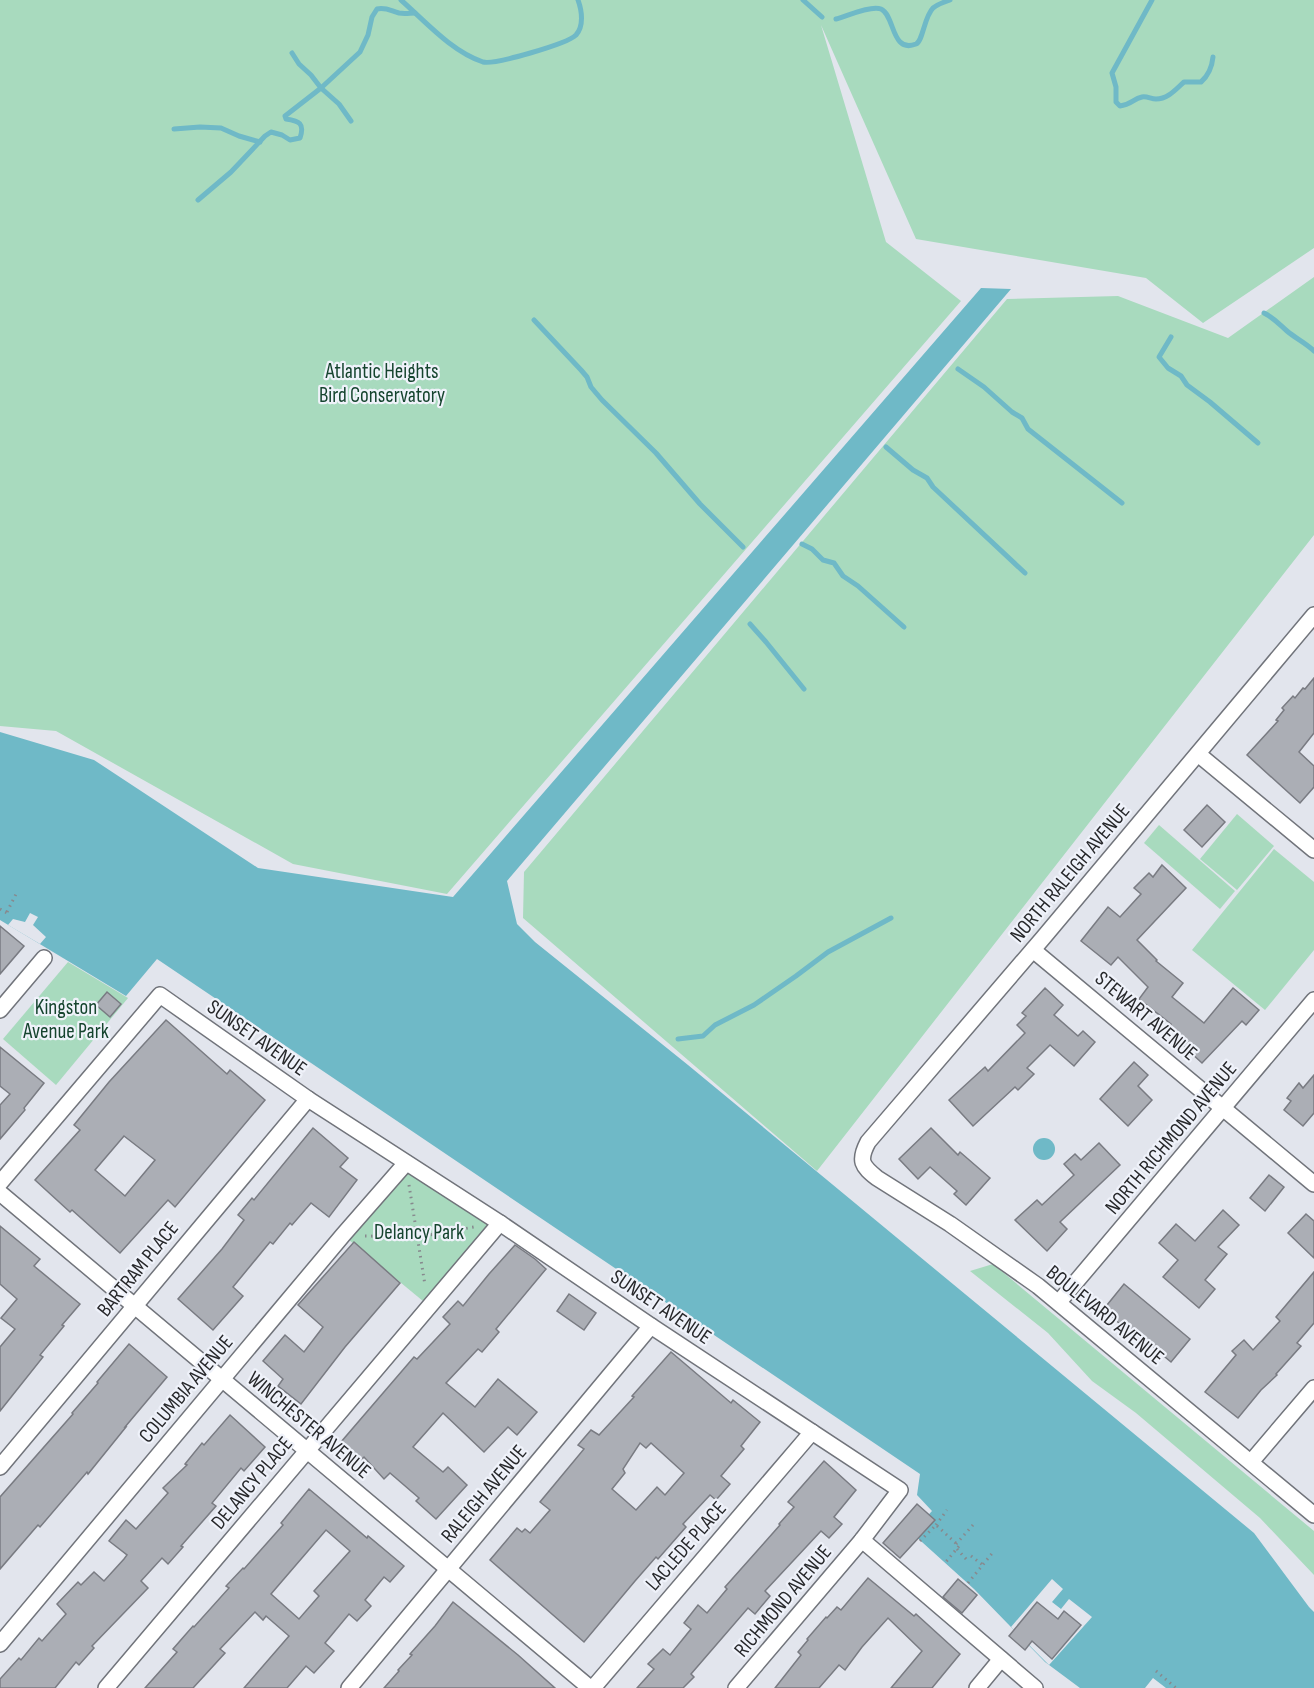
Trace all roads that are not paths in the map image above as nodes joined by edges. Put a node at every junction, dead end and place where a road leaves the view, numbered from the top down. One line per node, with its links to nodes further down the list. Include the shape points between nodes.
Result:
1 (1314, 615): 2 (street, NORTH RALEIGH AVENUE)
2 (1198, 754): 3 (street); 4 (street, NORTH RALEIGH AVENUE)
3 (1314, 850)
4 (1033, 950): 9 (street, STEWART AVENUE); 10 (street, NORTH RALEIGH AVENUE, via 868,1142)
5 (44, 958): 7 (street)
6 (1314, 1000): 9 (street, NORTH RICHMOND AVENUE)
7 (0, 1010)
8 (308, 1099): 11 (street, SUNSET AVENUE); 12 (street, SUNSET AVENUE, via 160,994); 17 (street, BARTRAM PLACE)
9 (1223, 1108): 13 (street, STEWART AVENUE); 16 (street, NORTH RICHMOND AVENUE)
10 (862, 1160): 16 (street, BOULEVARD AVENUE, via 878,1178)
11 (406, 1162): 15 (street, SUNSET AVENUE); 19 (street, COLUMBIA AVENUE)
12 (0, 1183)
13 (1314, 1184)
14 (0, 1193): 17 (street, WINCHESTER AVENUE)
15 (500, 1223): 18 (street, SUNSET AVENUE); 22 (street, DELANCY PLACE)
16 (1059, 1302): 23 (street, BOULEVARD AVENUE)
17 (134, 1306): 19 (street, WINCHESTER AVENUE); 24 (street, BARTRAM PLACE)
18 (651, 1326): 21 (street, SUNSET AVENUE); 27 (street, RALEIGH AVENUE)
19 (222, 1380): 22 (street, WINCHESTER AVENUE); 28 (street, COLUMBIA AVENUE)
20 (1314, 1388): 23 (street)
21 (812, 1432): 26 (street, SUNSET AVENUE, via 900,1490); 32 (street, LACLEDE PLACE)
22 (307, 1450): 27 (street, WINCHESTER AVENUE); 30 (street, DELANCY PLACE)
23 (1251, 1462): 25 (street, BOULEVARD AVENUE)
24 (0, 1467)
25 (1314, 1515)
26 (862, 1540): 29 (street); 33 (street, RICHMOND AVENUE)
27 (449, 1570): 31 (street, RALEIGH AVENUE); 32 (street, WINCHESTER AVENUE)
28 (0, 1644)
29 (1001, 1659): 34 (street); 35 (street)
30 (106, 1688)
31 (349, 1688)
32 (591, 1688)
33 (736, 1688)
34 (977, 1688)
35 (1035, 1688)

